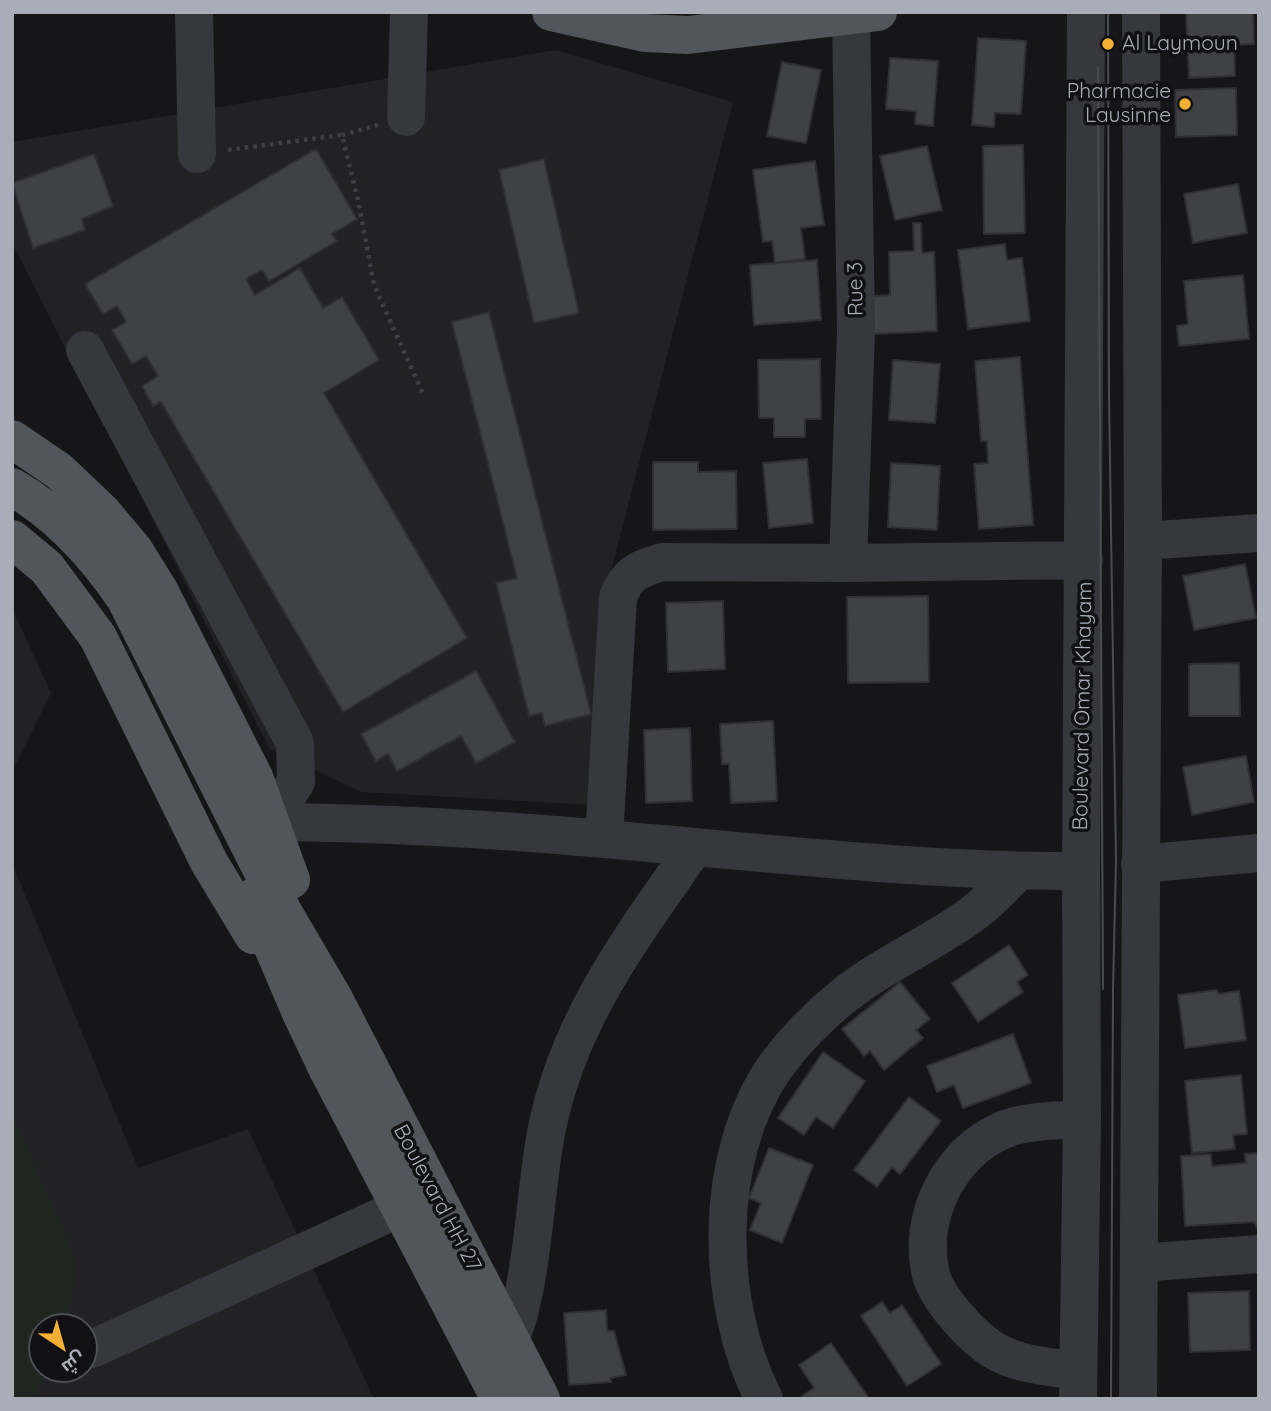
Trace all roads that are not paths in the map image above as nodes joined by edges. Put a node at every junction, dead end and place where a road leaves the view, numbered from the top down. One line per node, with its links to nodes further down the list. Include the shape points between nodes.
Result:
1 (194, 12): 10 (street)
2 (409, 12): 9 (street)
3 (551, 12): 8 (main road, via 645,33 688,35)
4 (634, 12): 5 (street, via 693,20)
5 (770, 12)
6 (1086, 12): 18 (street, Boulevard Omar Khayam)
7 (1141, 12): 17 (street)
8 (865, 14): 19 (street, Rue 3)
9 (406, 117)
10 (197, 154)
11 (85, 350): 20 (street, via 295,743 296,782)
12 (12, 439): 20 (main road, via 59,471 134,550 254,777)
13 (12, 487): 27 (main road, via 64,525 125,598 282,910)
14 (12, 511): 27 (main road, via 49,541 106,607)
15 (1259, 533): 17 (street)
16 (12, 539): 27 (main road, via 47,569 98,637 209,862)
17 (1143, 541): 24 (street)
18 (1084, 560): 19 (street); 26 (street, Boulevard Omar Khayam)
19 (848, 564): 21 (street, via 662,562 636,571 624,582 618,597)
20 (270, 822): 21 (street); 27 (main road)
21 (604, 839): 22 (street)
22 (694, 848): 25 (street); 33 (street, via 623,950 575,1039 546,1134 520,1309)
23 (1259, 853): 24 (street)
24 (1140, 864): 31 (street)
25 (1018, 871): 26 (street); 37 (street, via 972,915 842,997 804,1031 774,1069 752,1113 728,1206 728,1264 741,1343)
26 (1081, 871): 28 (street, Boulevard Omar Khayam)
27 (317, 1005): 29 (main road, Boulevard HH 27, via 327,1068); 33 (main road, Boulevard HH 27)
28 (1082, 1119): 34 (street, Boulevard Omar Khayam); 34 (street, via 1022,1124 988,1138 953,1169 940,1188 927,1248 932,1277 972,1333 997,1352)
29 (400, 1208): 32 (street); 33 (main road, Boulevard HH 27)
30 (1259, 1254): 31 (street)
31 (1139, 1263): 38 (street)
32 (98, 1346)
33 (494, 1347): 35 (main road, Boulevard HH 27); 36 (main road, Boulevard HH 27)
34 (1078, 1385)
35 (500, 1399)
36 (541, 1399)
37 (764, 1399)
38 (1138, 1399)

